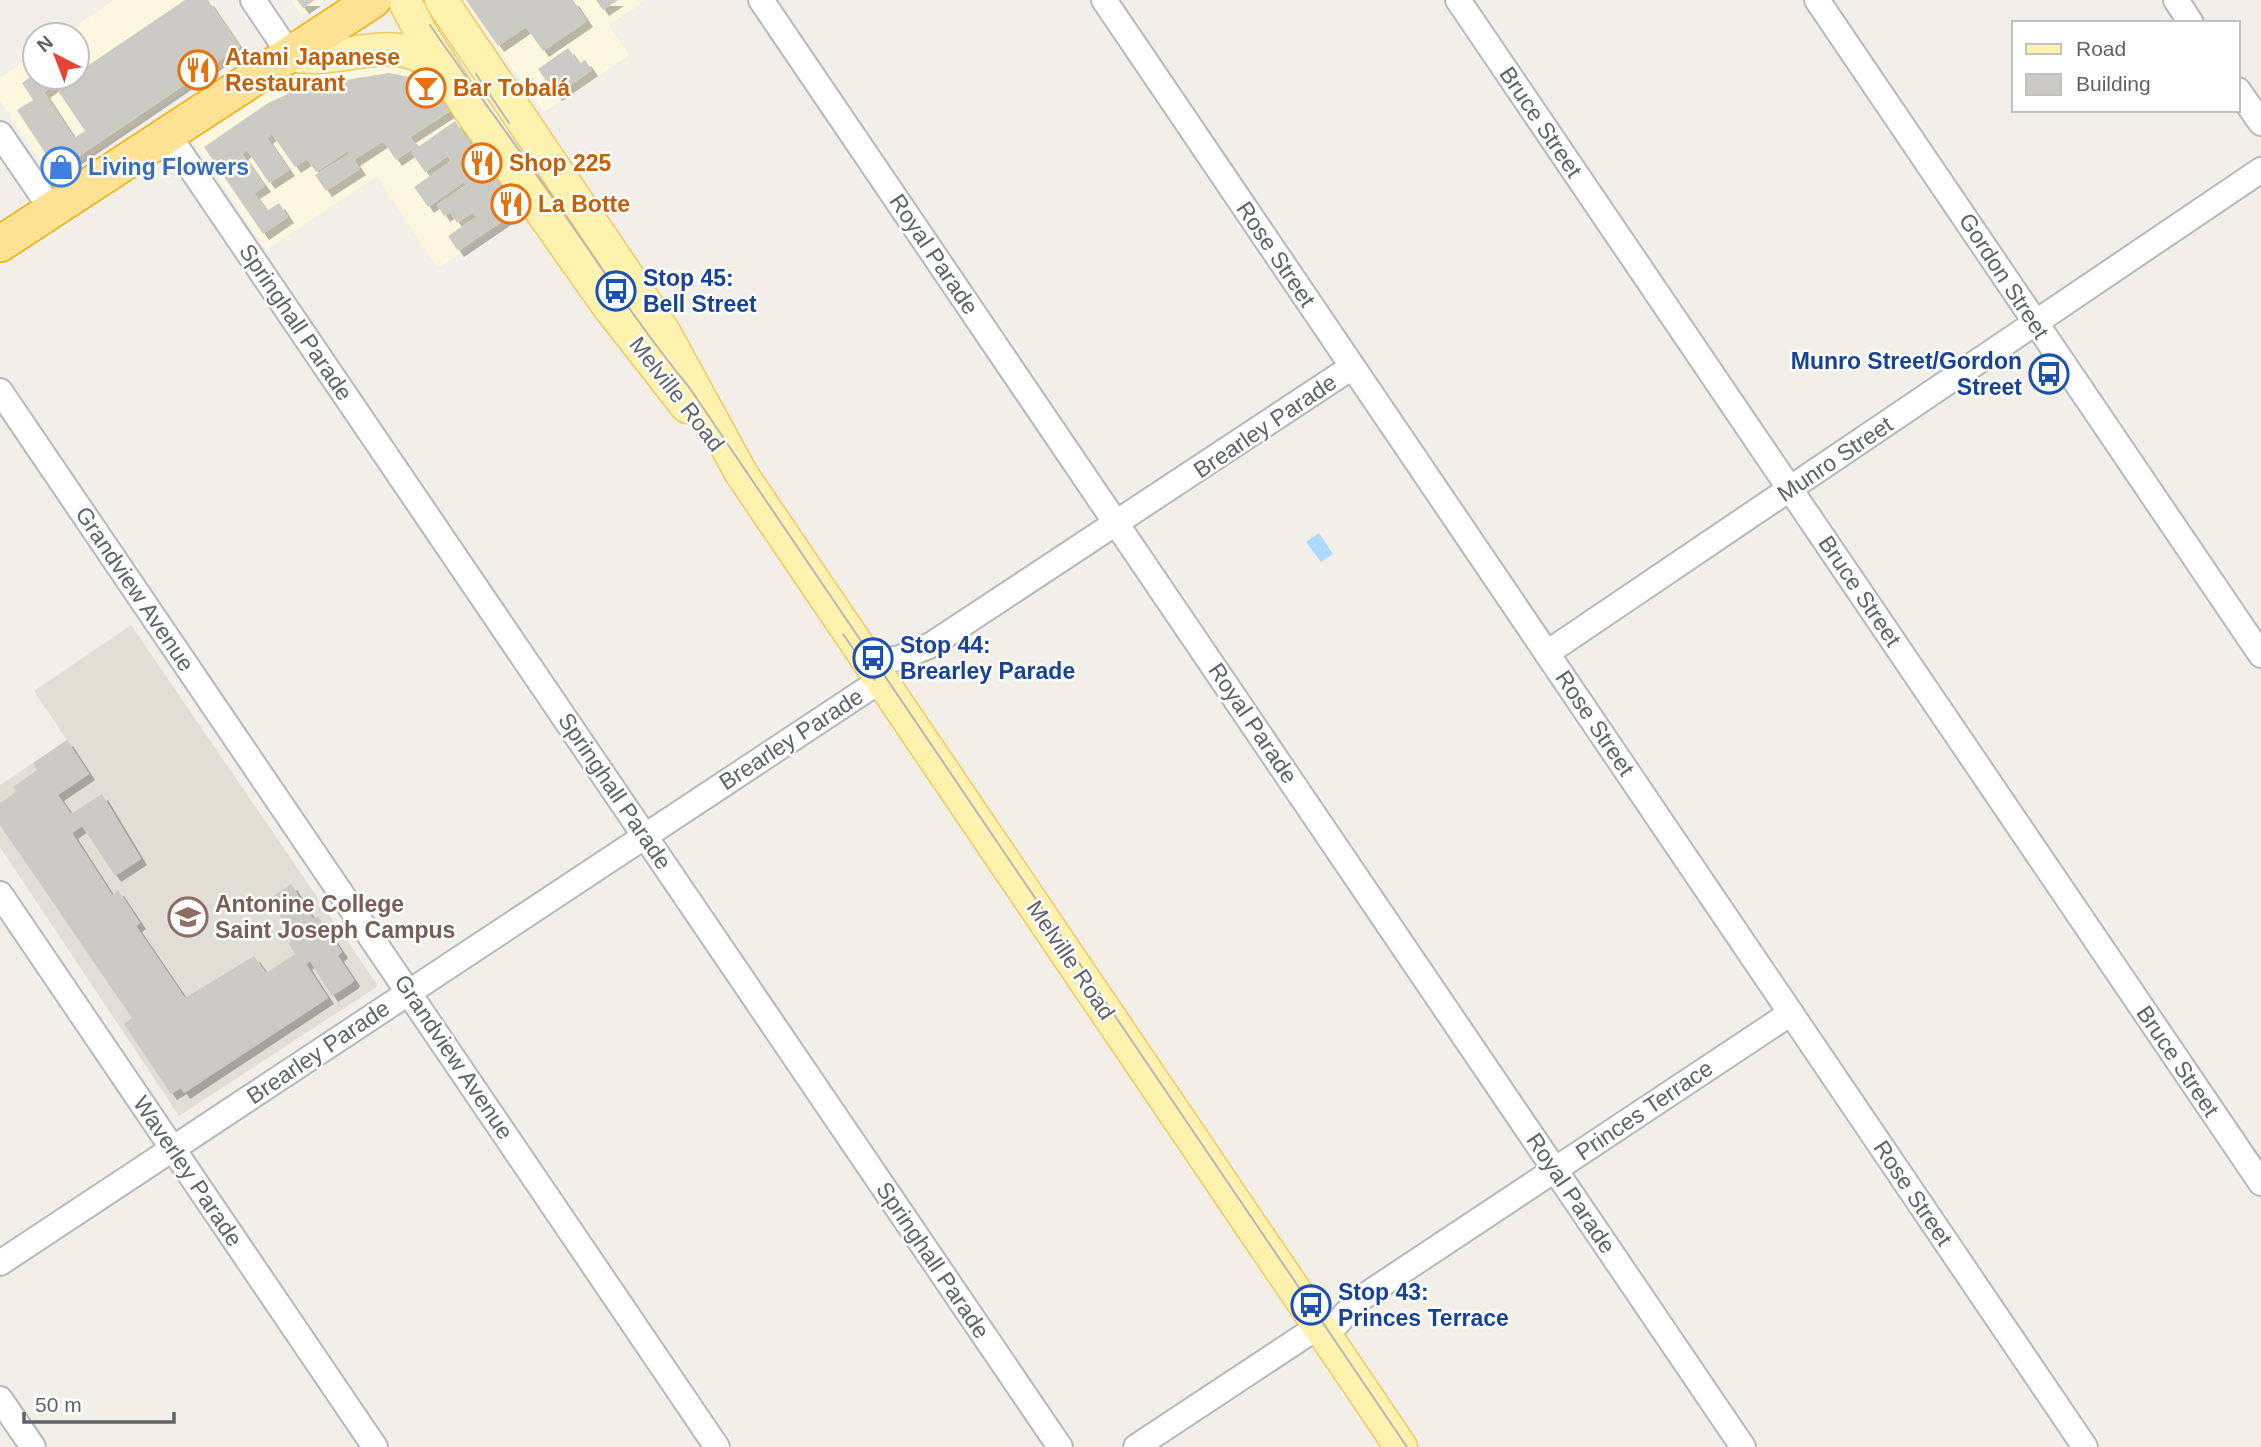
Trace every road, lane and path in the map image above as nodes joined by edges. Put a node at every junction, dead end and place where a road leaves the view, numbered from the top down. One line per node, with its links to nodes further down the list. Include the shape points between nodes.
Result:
1 (253, 0): 11 (street)
2 (373, 0): 11 (highway)
3 (404, 0): 12 (main road, Melville Road)
4 (441, 0): 23 (main road, Melville Road, via 650,311)
5 (761, 0): 25 (street, Royal Parade)
6 (1104, 0): 21 (street, Rose Street)
7 (1458, 0): 24 (street, Bruce Street)
8 (1817, 0): 20 (street, Gordon Street)
9 (2176, 0): 10 (street)
10 (2190, 21)
11 (290, 55): 12 (main road, via 322,59 397,49 418,53); 16 (highway)
12 (447, 76): 23 (main road, Melville Road, via 608,306)
13 (2240, 93): 14 (street)
14 (2261, 123)
15 (0, 134): 18 (street)
16 (169, 136): 18 (highway); 30 (street, Springhall Parade)
17 (2259, 176): 20 (street, Munro Street)
18 (52, 210): 19 (highway)
19 (0, 244)
20 (2035, 322): 24 (street, Munro Street); 28 (street, Gordon Street)
21 (1352, 368): 25 (street, Brearley Parade); 27 (street, Rose Street)
22 (0, 391): 32 (street, Grandview Avenue)
23 (741, 473): 29 (main road, Melville Road)
24 (1791, 489): 27 (street, Munro Street); 36 (street, Bruce Street)
25 (1117, 523): 26 (street, Brearley Parade); 35 (street, Royal Parade)
26 (931, 645): 29 (street, Brearley Parade, via 907,669); 29 (street, Brearley Parade, via 900,658)
27 (1547, 653): 33 (street, Rose Street)
28 (2261, 655)
29 (881, 680): 30 (street, Brearley Parade); 38 (main road, Melville Road)
30 (645, 835): 32 (street, Brearley Parade); 43 (street, Springhall Parade)
31 (0, 894): 34 (street, Waverley Parade)
32 (409, 991): 34 (street, Brearley Parade); 42 (street, Grandview Avenue)
33 (1791, 1013): 35 (street, Princes Terrace); 47 (street, Rose Street)
34 (173, 1148): 37 (street, Brearley Parade); 41 (street, Waverley Parade)
35 (1555, 1170): 38 (street, Princes Terrace); 46 (street, Royal Parade)
36 (2261, 1183)
37 (0, 1263)
38 (1319, 1326): 44 (street, Princes Terrace); 45 (main road, Melville Road)
39 (0, 1399): 40 (street)
40 (33, 1447)
41 (375, 1447)
42 (717, 1447)
43 (1060, 1447)
44 (1136, 1447)
45 (1401, 1447)
46 (1744, 1447)
47 (2085, 1447)

